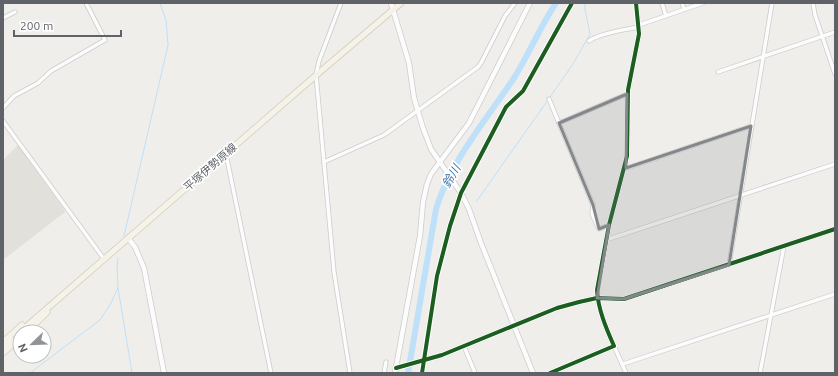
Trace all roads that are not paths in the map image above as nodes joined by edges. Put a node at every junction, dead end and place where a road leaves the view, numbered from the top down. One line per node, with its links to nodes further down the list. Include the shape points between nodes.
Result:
1 (86, 3): 28 (street, via 105,40 51,71 38,83 14,96)
2 (341, 3): 25 (street)
3 (391, 3): 14 (street)
4 (401, 3): 14 (main road, 平塚伊勢原線)
5 (515, 3): 29 (street, via 505,16 478,67)
6 (530, 3): 35 (street, via 473,117)
7 (636, 3): 18 (street)
8 (662, 3): 16 (street)
9 (682, 3): 13 (street)
10 (703, 3): 13 (street)
11 (772, 3): 22 (street)
12 (813, 3): 20 (street)
13 (684, 9): 16 (street)
14 (393, 10): 25 (main road, 平塚伊勢原線); 29 (street, via 409,63)
15 (15, 12): 17 (street)
16 (666, 16): 18 (street)
17 (3, 18)
18 (639, 26): 21 (street, via 595,37); 26 (street)
19 (835, 32): 20 (street)
20 (823, 37): 22 (street); 24 (street)
21 (589, 41)
22 (763, 57): 23 (street); 32 (street)
23 (718, 72)
24 (835, 74)
25 (316, 75): 33 (main road, 平塚伊勢原線); 34 (street)
26 (627, 94): 31 (street); 37 (street, via 628,147)
27 (549, 99): 31 (street)
28 (3, 108)
29 (417, 111): 34 (street, via 384,135); 35 (street, via 431,149)
30 (3, 121): 44 (street)
31 (559, 123): 39 (street, via 593,205 592,214 599,229)
32 (751, 126): 37 (street); 38 (street)
33 (226, 154): 41 (main road, 平塚伊勢原線); 65 (street)
34 (324, 162): 66 (street, via 334,272)
35 (441, 164): 52 (street, via 470,209); 62 (street, via 431,174 424,194 420,236)
36 (835, 164): 38 (street)
37 (624, 169): 39 (street)
38 (740, 196): 42 (street); 45 (street)
39 (609, 225): 42 (street)
40 (835, 229): 43 (street)
41 (128, 238): 44 (main road, 平塚伊勢原線); 64 (street, via 144,268)
42 (606, 240): 48 (street)
43 (784, 246): 45 (street); 49 (street)
44 (104, 259): 47 (main road, 平塚伊勢原線)
45 (729, 265): 48 (street, via 624,299)
46 (835, 294): 49 (street)
47 (60, 296): 50 (main road, 平塚伊勢原線); 51 (main road); 54 (main road)
48 (597, 298): 52 (street, via 557,308); 57 (street)
49 (771, 315): 61 (street); 73 (street)
50 (29, 324)
51 (36, 324)
52 (514, 326): 56 (street); 70 (street)
53 (12, 339): 58 (main road, 平塚伊勢原線)
54 (3, 342)
55 (12, 345): 59 (main road)
56 (464, 346): 62 (street); 69 (street)
57 (614, 346): 61 (street); 63 (street)
58 (3, 347)
59 (3, 353)
60 (386, 362): 67 (street)
61 (623, 364): 72 (street)
62 (397, 367): 68 (street)
63 (558, 371): 71 (street)
64 (164, 373)
65 (271, 373)
66 (350, 373)
67 (384, 373)
68 (395, 373)
69 (475, 373)
70 (533, 373)
71 (550, 373)
72 (626, 373)
73 (760, 373)

